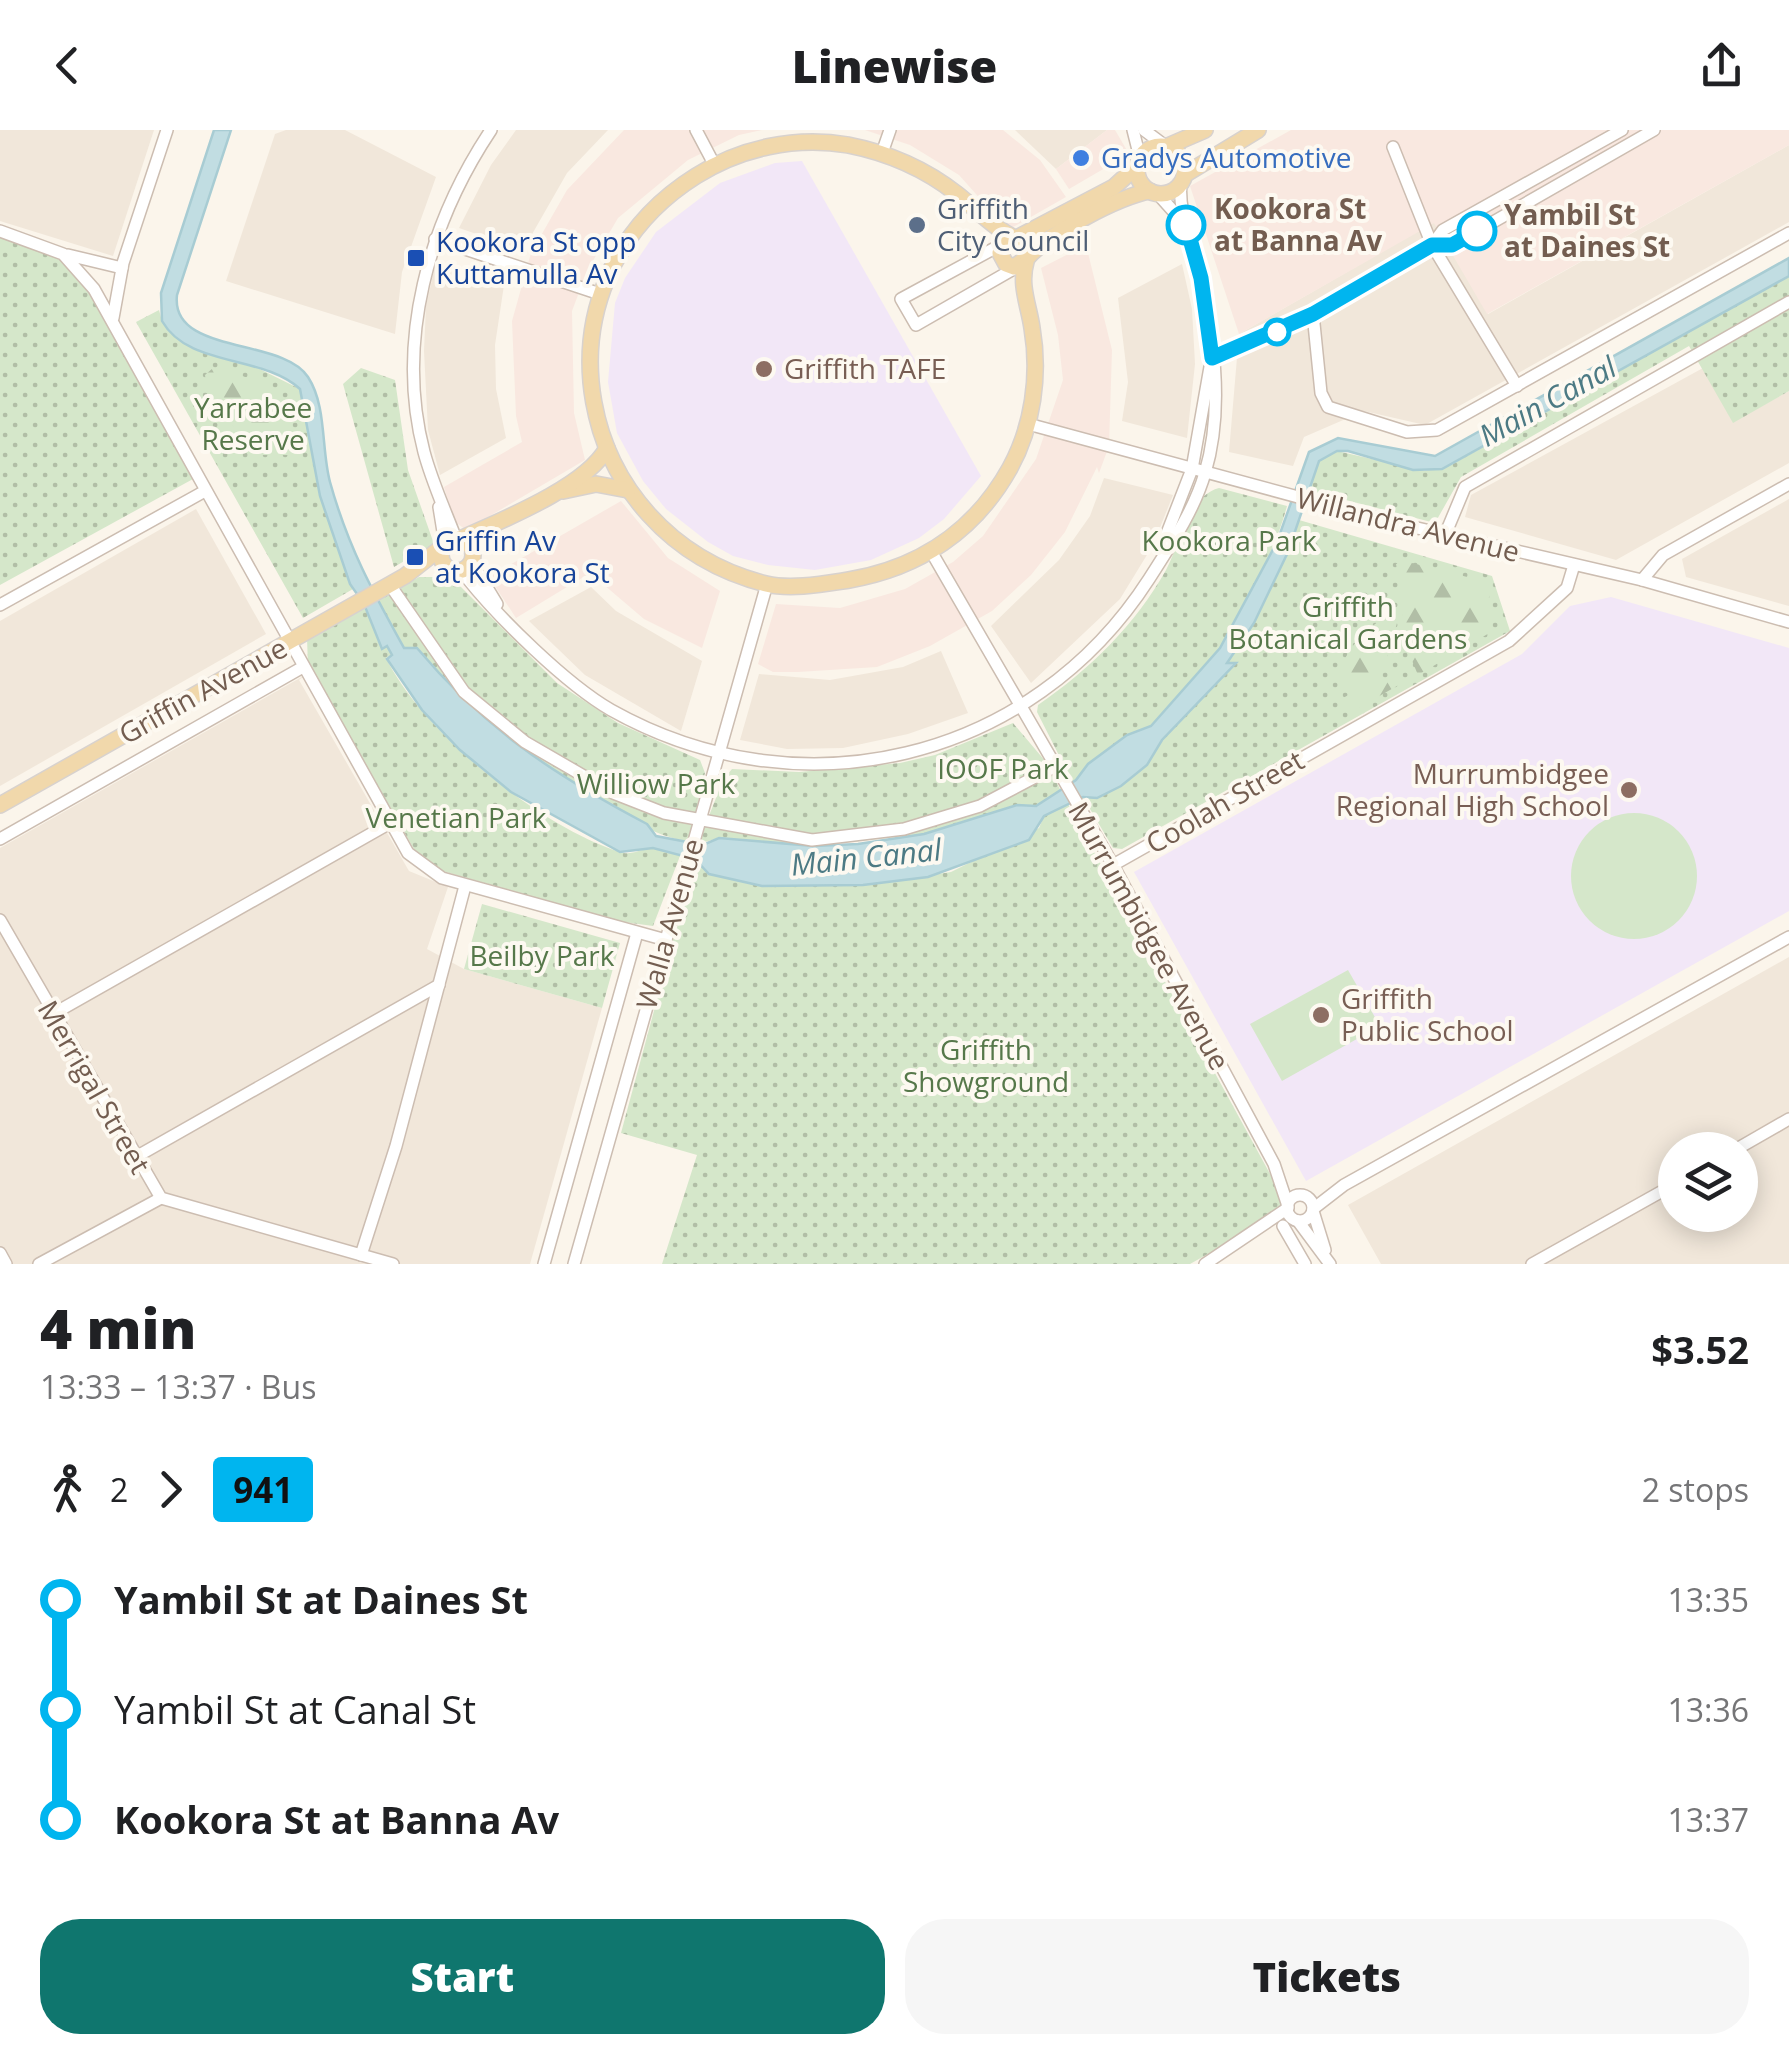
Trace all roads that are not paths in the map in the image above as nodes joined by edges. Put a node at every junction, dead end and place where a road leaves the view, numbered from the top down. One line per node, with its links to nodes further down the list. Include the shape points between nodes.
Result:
1 (166, 130): 27 (street)
2 (492, 130): 22 (street, via 458,183)
3 (696, 130): 15 (street)
4 (890, 130): 13 (street)
5 (1133, 130): 14 (street)
6 (1144, 130): 11 (street)
7 (1205, 130): 11 (main road)
8 (1258, 130): 16 (main road)
9 (1622, 130): 24 (street, via 1442,230)
10 (1654, 130): 24 (street, via 1452,245)
11 (1166, 146): 14 (main road, via 1152,147); 16 (main road, via 1180,155)
12 (1393, 147): 24 (street)
13 (882, 153): 15 (main road, via 806,142); 23 (main road, via 926,172)
14 (1138, 162): 17 (main road, via 1138,178); 18 (main road)
15 (714, 164): 28 (main road, via 641,222)
16 (1183, 179): 17 (main road, via 1173,190); 19 (street)
17 (1154, 192): 18 (main road); 19 (street)
18 (1079, 215): 23 (main road); 26 (main road)
19 (1186, 225): 32 (street)
20 (0, 232): 25 (street)
21 (1789, 233): 33 (street)
22 (435, 239): 28 (street); 43 (street, via 418,312 414,369 420,432)
23 (1011, 240): 26 (main road, via 1026,245); 26 (main road, via 1001,258 1006,264); 26 (street, via 901,299 916,325)
24 (1432, 245): 30 (street); 33 (street)
25 (64, 254): 27 (street); 31 (street)
26 (1024, 262): 34 (main road, via 1036,368)
27 (122, 268): 31 (street)
28 (600, 294): 35 (main road, via 590,376)
29 (1789, 302): 42 (street, via 1465,487)
30 (1313, 314): 32 (street); 33 (street, via 1321,392 1336,413 1428,433)
31 (113, 320): 39 (street)
32 (1212, 358): 36 (street)
33 (1517, 386)
34 (1028, 424): 36 (street, Willandra Avenue); 44 (main road, via 999,486 975,518)
35 (606, 448): 38 (main road); 40 (main road, Griffin Avenue, via 589,469)
36 (1198, 471): 42 (street, Willandra Avenue); 57 (street, via 1142,590 1083,658)
37 (1789, 484): 49 (street, via 1663,555)
38 (628, 490): 40 (main road, Griffin Avenue, via 596,484); 50 (main road, via 694,553)
39 (205, 491): 52 (street); 55 (street)
40 (550, 494): 41 (main road, Griffin Avenue)
41 (534, 503): 43 (main road, Griffin Avenue); 45 (main road, Griffin Avenue)
42 (1445, 535): 46 (street, Willandra Avenue)
43 (451, 542): 45 (main road, via 471,548); 47 (main road, via 441,556); 48 (main road, Griffin Avenue)
44 (932, 553): 50 (main road, via 868,577); 57 (street, Murrumbidgee Avenue)
45 (472, 560): 47 (main road, Griffin Avenue); 53 (street)
46 (1574, 565): 49 (street, Willandra Avenue); 64 (street, Coolah Street, via 1566,588 1509,641)
47 (451, 569): 48 (main road, Griffin Avenue); 53 (street)
48 (406, 576): 51 (main road, Griffin Avenue)
49 (1642, 580): 54 (street, Willandra Avenue)
50 (767, 584): 58 (street, Walla Avenue)
51 (384, 588): 55 (main road, Griffin Avenue); 61 (street, via 464,692 526,742 613,792 664,814)
52 (0, 605)
53 (500, 610): 58 (street, via 536,651 610,709)
54 (1789, 622)
55 (290, 642): 56 (street); 60 (main road, Griffin Avenue)
56 (303, 666): 62 (street); 63 (street, Griffin Avenue)
57 (1022, 707): 58 (street, via 942,745 876,760 787,762); 59 (street, Murrumbidgee Avenue)
58 (719, 754): 61 (street, Walla Avenue)
59 (1056, 766): 61 (street, via 980,806 904,829 812,840); 64 (street, Murrumbidgee Avenue)
60 (0, 806)
61 (700, 820): 69 (street, Walla Avenue)
62 (390, 822): 65 (street, via 426,870); 71 (street)
63 (0, 839)
64 (1113, 865): 75 (street, Murrumbidgee Avenue)
65 (465, 886): 67 (street); 70 (street)
66 (0, 920): 71 (street, Merrigal Street)
67 (637, 933): 69 (street); 89 (street, Walla Avenue)
68 (1789, 937): 78 (street)
69 (666, 940): 90 (street, Walla Avenue)
70 (439, 984): 74 (street); 84 (street)
71 (53, 1014): 74 (street, Merrigal Street)
72 (1789, 1120): 73 (street)
73 (1758, 1137)
74 (134, 1158): 77 (street, Merrigal Street)
75 (1274, 1164): 78 (street, Murrumbidgee Avenue); 79 (street, Murrumbidgee Avenue)
76 (1658, 1194): 93 (street)
77 (161, 1198): 84 (street, Merrigal Street); 87 (street)
78 (1310, 1204): 79 (street, via 1295,1197); 80 (street, via 1309,1218); 85 (street, Murrumbidgee Avenue)
79 (1288, 1207): 80 (street, Murrumbidgee Avenue); 82 (street)
80 (1297, 1220): 81 (street); 85 (street, Murrumbidgee Avenue)
81 (1283, 1226): 82 (street); 92 (street)
82 (1236, 1246): 91 (street)
83 (0, 1253): 86 (street)
84 (361, 1255): 88 (street, Merrigal Street)
85 (1329, 1261)
86 (6, 1264)
87 (39, 1264)
88 (393, 1264)
89 (544, 1264)
90 (574, 1264)
91 (1205, 1264)
92 (1305, 1264)
93 (1532, 1264)

